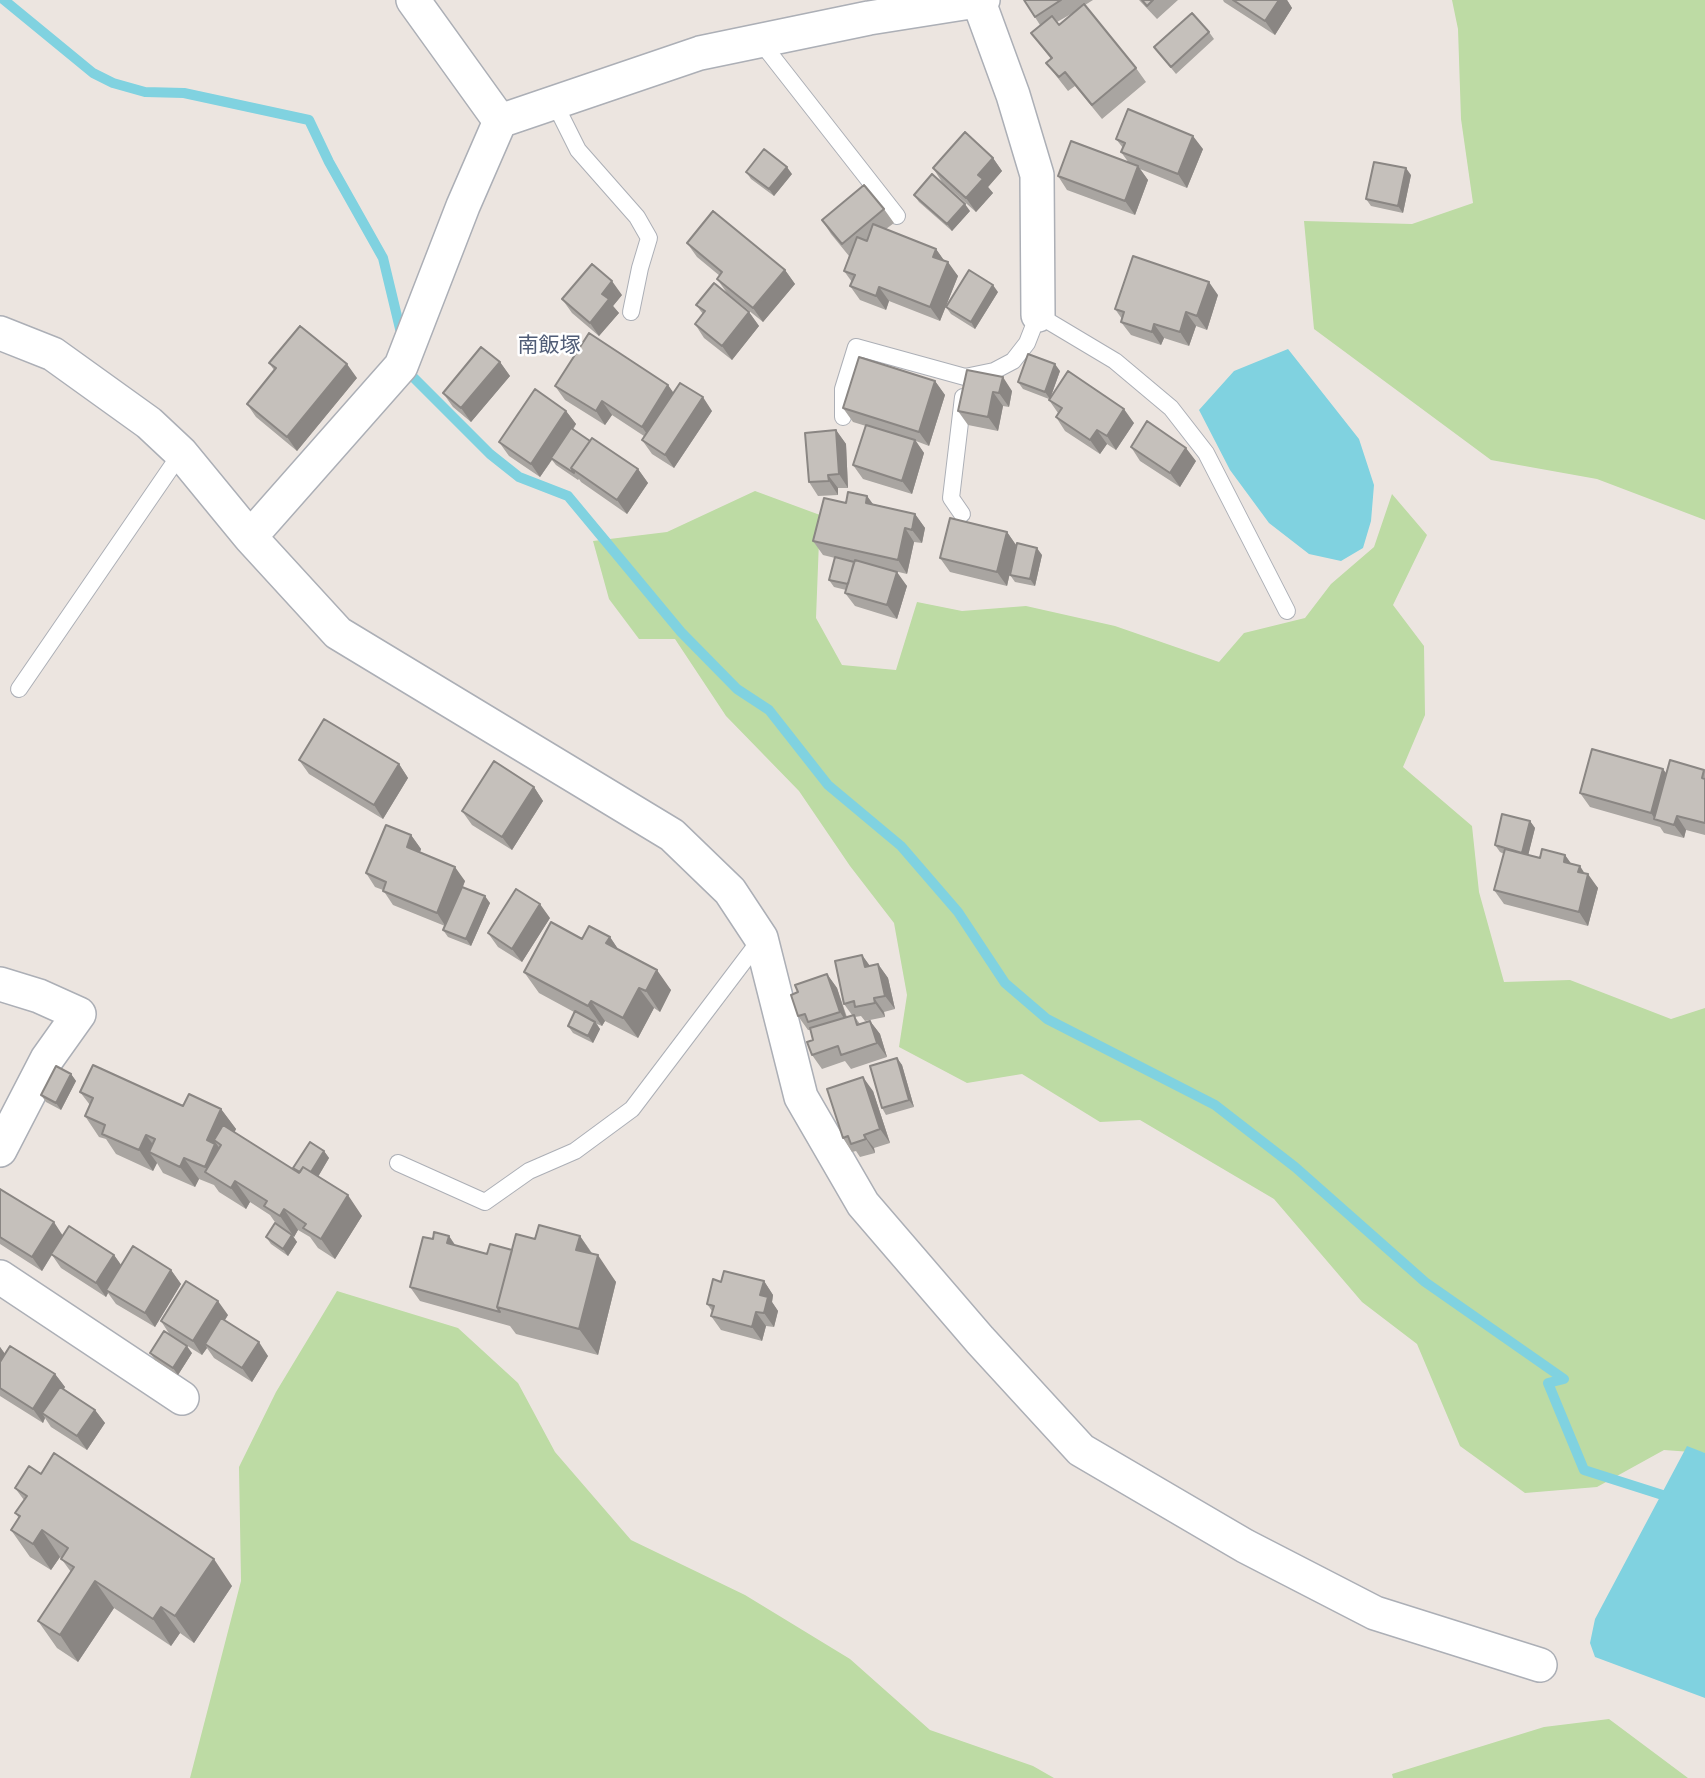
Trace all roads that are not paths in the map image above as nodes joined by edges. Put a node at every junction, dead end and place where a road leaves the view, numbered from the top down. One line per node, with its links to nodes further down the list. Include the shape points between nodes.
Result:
1 (414, 0): 5 (street)
2 (981, 1): 3 (street); 8 (street, via 1037,175)
3 (760, 41): 4 (street, via 700,53); 6 (lane)
4 (554, 102): 5 (street); 7 (lane, via 578,150 637,217 649,238)
5 (500, 121): 14 (street, via 401,366)
6 (897, 216)
7 (631, 312)
8 (1038, 315): 10 (lane, via 1013,362); 15 (lane, via 1115,361 1171,408 1206,453)
9 (0, 333): 12 (street, via 52,354 149,423)
10 (965, 377): 11 (lane, via 856,347 843,389); 13 (lane, via 951,498)
11 (843, 417)
12 (181, 453): 14 (street); 16 (lane)
13 (962, 514)
14 (250, 537): 17 (street, via 338,633 672,835 730,891)
15 (1287, 611)
16 (19, 689)
17 (761, 938): 20 (lane, via 632,1109 575,1151 528,1171 485,1202); 23 (street, via 801,1097 863,1204 1081,1450 1245,1546 1375,1612)
18 (0, 984): 19 (street, via 79,1014 47,1059)
19 (0, 1150)
20 (398, 1163)
21 (0, 1277): 22 (street)
22 (182, 1398)
23 (1539, 1665)

